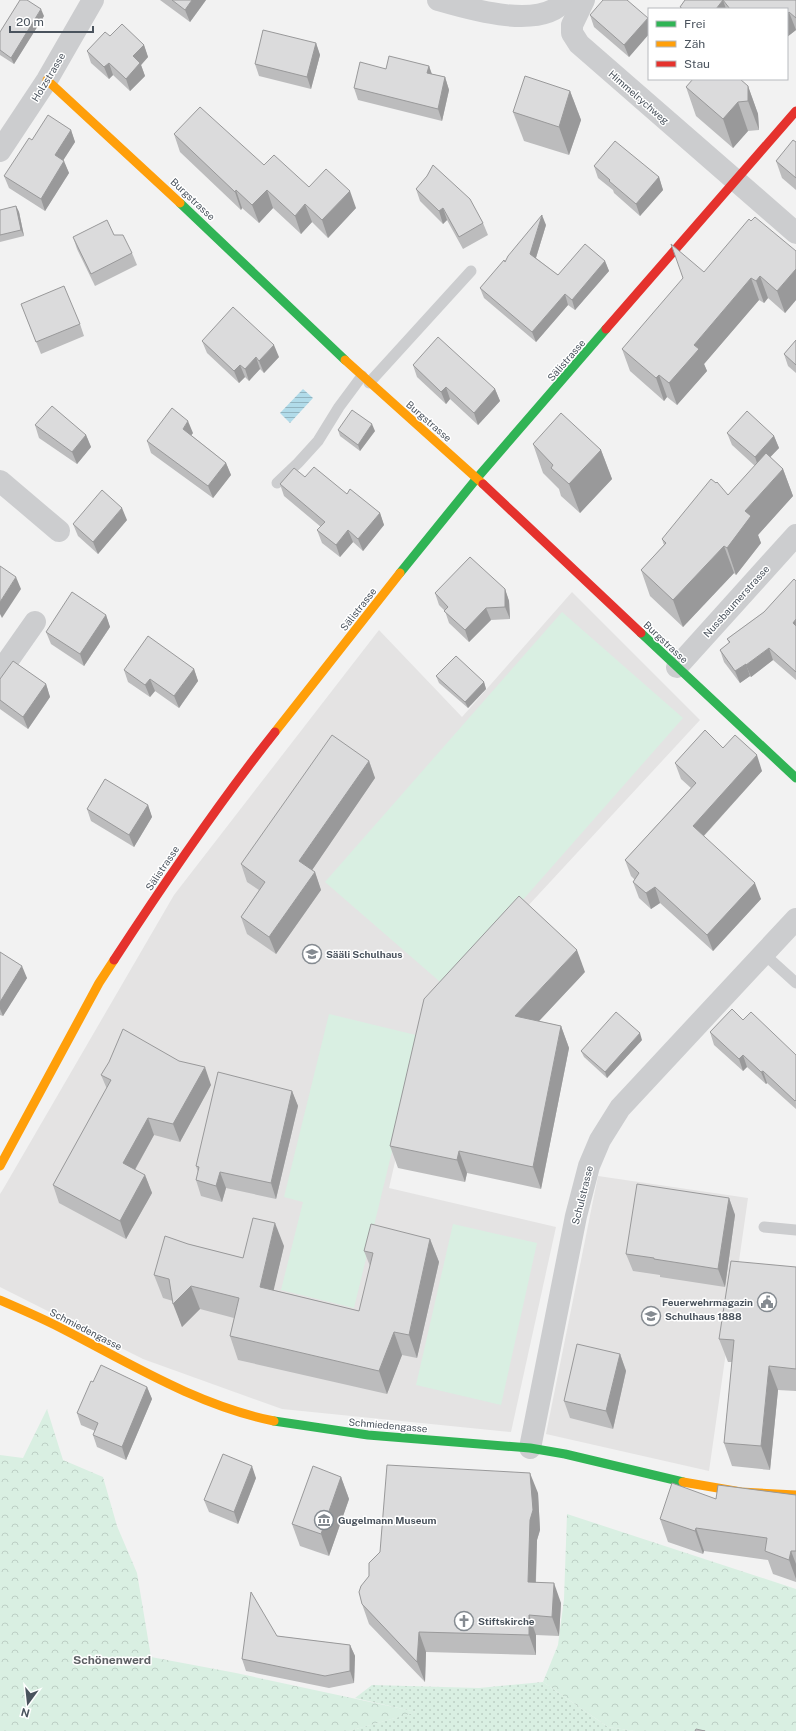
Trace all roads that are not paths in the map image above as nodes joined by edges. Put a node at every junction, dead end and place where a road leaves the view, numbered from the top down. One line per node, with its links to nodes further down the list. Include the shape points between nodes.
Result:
1 (93, 0): 5 (street, Holzstrasse)
2 (438, 0): 3 (street, via 522,17 550,12)
3 (565, 0)
4 (584, 0): 8 (street, Himmelrychweg, via 572,25 572,33 578,44)
5 (47, 80): 7 (street, Holzstrasse); 11 (street, Burgstrasse)
6 (796, 111): 8 (street, Sälistrasse)
7 (0, 151)
8 (736, 182): 9 (street, Himmelrychweg); 12 (street, Sälistrasse)
9 (796, 233)
10 (471, 271): 11 (lane)
11 (366, 379): 12 (street, Burgstrasse); 14 (lane, via 339,407 318,441)
12 (477, 478): 18 (street, Burgstrasse); 24 (street, Sälistrasse, via 230,789 171,873 99,983)
13 (0, 481): 15 (street)
14 (277, 483)
15 (59, 531)
16 (796, 536): 18 (street, Nussbaumerstrasse)
17 (35, 622): 19 (street)
18 (677, 667): 20 (street, Burgstrasse)
19 (0, 672)
20 (796, 778)
21 (796, 919): 22 (street, Schulstrasse)
22 (764, 953): 23 (lane); 28 (street, Schulstrasse, via 620,1108 600,1140 588,1166 576,1216)
23 (796, 983)
24 (0, 1166)
25 (764, 1228): 26 (lane)
26 (796, 1230)
27 (0, 1300): 28 (street, Schmiedengasse, via 54,1324 178,1388 227,1408 272,1421 368,1435)
28 (530, 1448): 29 (street, Schmiedengasse, via 693,1484 741,1492)
29 (796, 1495)

